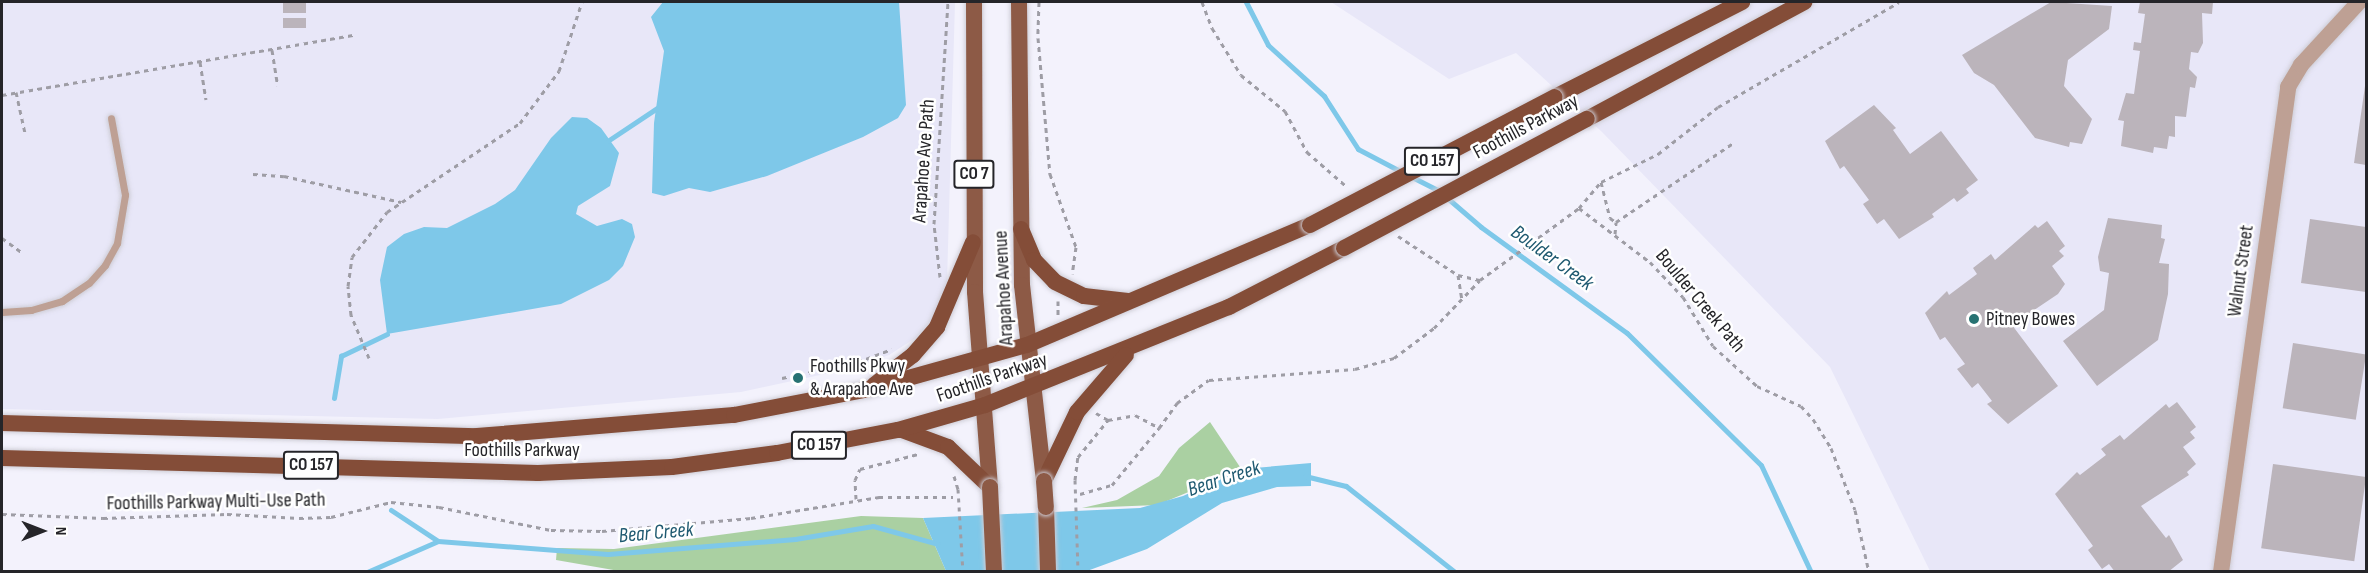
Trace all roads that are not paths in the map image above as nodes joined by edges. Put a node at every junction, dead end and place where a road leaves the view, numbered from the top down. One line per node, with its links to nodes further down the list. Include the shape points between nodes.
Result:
1 (974, 2): 8 (main road, Arapahoe Avenue / CO 7)
2 (1019, 2): 7 (main road, Arapahoe Avenue / CO 7)
3 (1742, 2): 9 (highway, Foothills Parkway / CO 157, bridge, via 1310,225)
4 (1804, 2): 12 (highway, Foothills Parkway / CO 157, bridge, via 1344,248 1229,307)
5 (2359, 2): 24 (street, Walnut Street, via 2301,65 2288,87)
6 (111, 118): 10 (lane, via 125,195 122,228 105,264 89,283 62,301 31,310)
7 (1020, 229): 9 (highway, via 1034,260 1064,288 1095,299); 11 (main road, Arapahoe Avenue / CO 7)
8 (973, 242): 13 (main road, Arapahoe Avenue / CO 7); 15 (highway, via 937,327 913,354)
9 (1135, 301): 11 (highway, Foothills Parkway / CO 157)
10 (2, 312)
11 (1027, 345): 13 (highway, Foothills Parkway / CO 157); 14 (main road, Arapahoe Avenue / CO 7)
12 (1132, 349): 14 (highway, Foothills Parkway / CO 157); 20 (highway, via 1077,412)
13 (980, 360): 15 (highway, Foothills Parkway / CO 157); 16 (main road, Arapahoe Avenue / CO 7)
14 (1034, 387): 16 (highway, Foothills Parkway / CO 157); 20 (main road, Arapahoe Avenue / CO 7)
15 (869, 389): 17 (highway, Foothills Parkway / CO 157, via 709,418 492,436)
16 (985, 405): 18 (highway, Foothills Parkway / CO 157); 21 (main road, Arapahoe Avenue / CO 7)
17 (2, 423)
18 (898, 430): 19 (highway, Foothills Parkway / CO 157, via 741,458 590,472); 21 (highway, via 948,447)
19 (2, 458)
20 (1044, 482): 23 (main road, Arapahoe Avenue / CO 7, bridge)
21 (990, 486): 22 (main road, Arapahoe Avenue / CO 7, bridge)
22 (993, 572)
23 (1048, 572)
24 (2221, 572)

